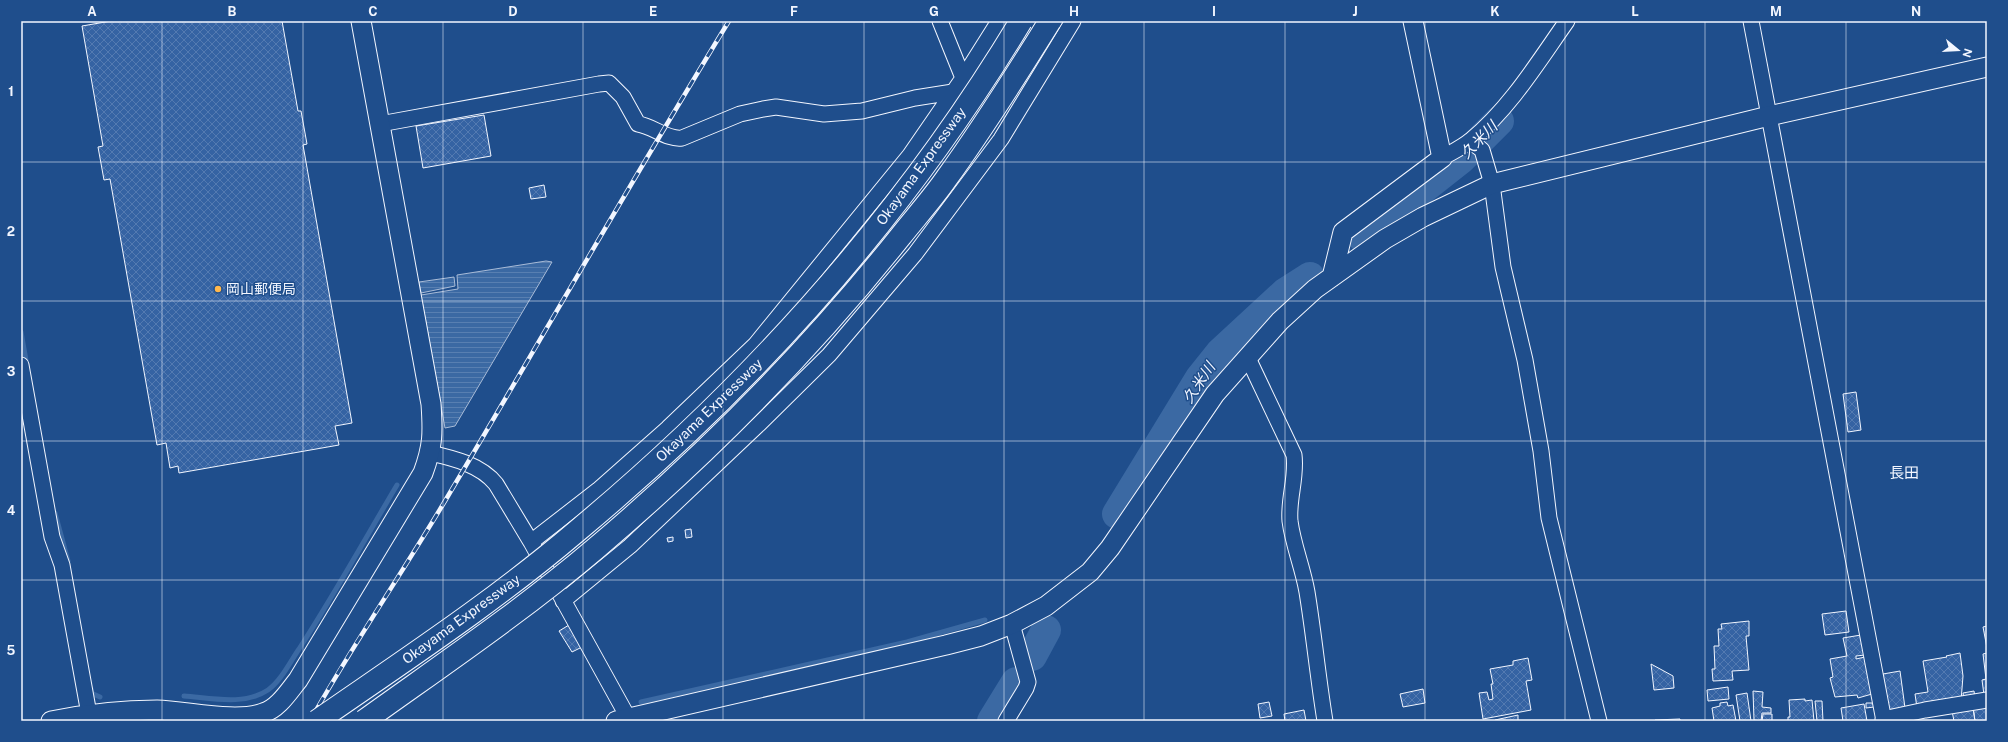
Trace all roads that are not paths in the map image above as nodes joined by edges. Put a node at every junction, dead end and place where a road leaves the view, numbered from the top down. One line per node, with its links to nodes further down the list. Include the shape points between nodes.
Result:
1 (361, 21): 14 (street)
2 (940, 21): 11 (street)
3 (999, 21): 11 (street)
4 (1021, 21): 30 (highway, Okayama Expressway, bridge, via 1002,54 925,165 850,260 776,345 686,434 577,532 468,617)
5 (1050, 21): 31 (highway, Okayama Expressway, bridge, via 946,179 869,276 794,362 705,451 594,550 482,636)
6 (1073, 21): 23 (street, via 1000,139 915,254 829,355 630,546)
7 (1413, 21): 16 (street)
8 (1567, 21): 15 (street)
9 (1752, 21): 13 (street)
10 (1987, 67): 13 (street)
11 (963, 78): 12 (street)
12 (953, 92): 14 (street, via 854,112 824,114 776,107 763,109 740,114 674,139 648,125 638,124 623,97 609,84); 22 (street, via 905,160 755,345 598,490)
13 (1769, 116): 17 (street); 28 (street)
14 (380, 124): 21 (street, via 431,404 433,434)
15 (1475, 145): 16 (street); 17 (street, via 1486,161)
16 (1442, 158): 18 (street, via 1343,232)
17 (1492, 184): 18 (street, via 1385,239); 34 (street, via 1503,267 1525,360 1549,518)
18 (1332, 277): 19 (street, via 1280,321)
19 (1247, 356): 24 (street, via 1215,394 1127,525 1090,572 1046,606); 33 (street, via 1294,455 1296,467 1290,522 1307,592)
20 (21, 365): 26 (street, via 52,537 62,565)
21 (430, 453): 22 (street, via 464,463 490,476); 26 (street, via 423,473 298,680 283,699 265,713 246,718 157,710)
22 (531, 542): 23 (street)
23 (563, 601): 27 (street)
24 (1012, 624): 27 (street, via 946,645); 32 (street, via 1028,682)
25 (1987, 700): 28 (street)
26 (89, 714): 29 (street)
27 (624, 720)
28 (1883, 720)
29 (51, 721)
30 (317, 721)
31 (364, 721)
32 (1006, 721)
33 (1325, 721)
34 (1599, 721)

